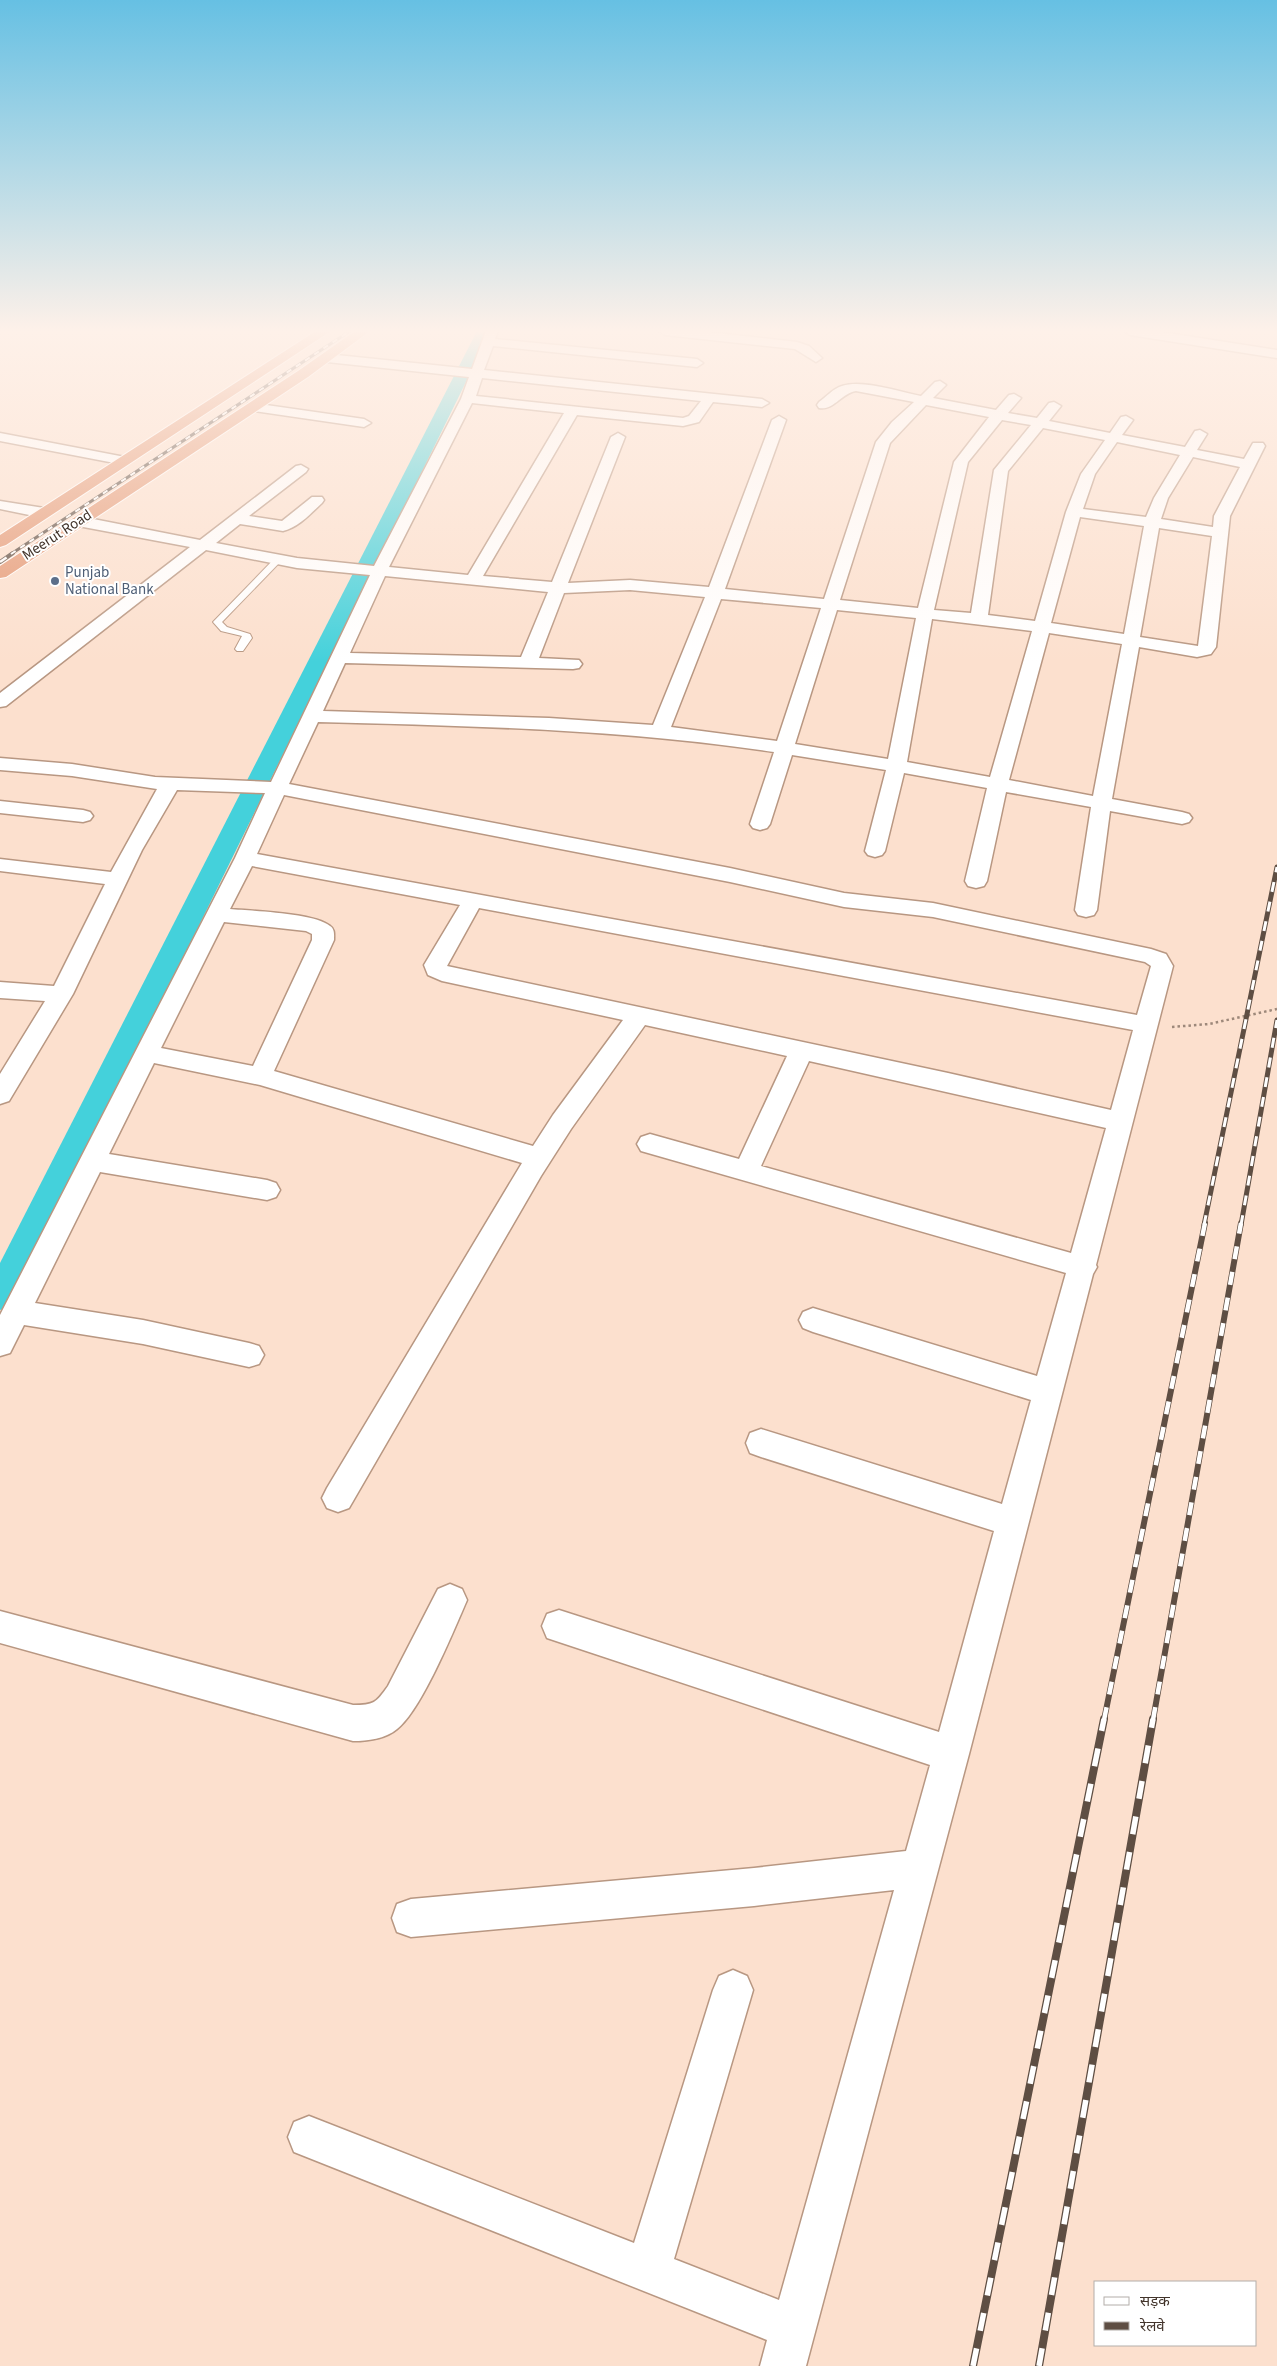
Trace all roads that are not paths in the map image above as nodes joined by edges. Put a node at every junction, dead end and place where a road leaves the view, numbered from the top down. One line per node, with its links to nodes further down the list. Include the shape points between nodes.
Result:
1 (23, 441): 16 (street)
2 (155, 441): 16 (highway, Meerut Road)
3 (200, 441): 24 (highway, Meerut Road)
4 (445, 441): 30 (street)
5 (554, 441): 32 (street)
6 (616, 441): 33 (street)
7 (771, 441): 34 (street)
8 (884, 441): 35 (street)
9 (975, 441): 36 (street, via 960,462)
10 (1025, 441): 37 (street, via 1001,470)
11 (1111, 441): 21 (street, via 1088,474)
12 (1131, 441): 15 (street)
13 (1195, 441): 15 (street)
14 (1258, 446): 17 (street)
15 (1188, 452): 17 (street); 25 (street, via 1161,498)
16 (125, 461): 22 (highway, Meerut Road)
17 (1248, 464): 26 (street, via 1224,510)
18 (302, 469): 23 (street)
19 (317, 500): 23 (street, via 283,526)
20 (0, 505): 22 (street)
21 (1074, 512): 25 (street); 38 (street)
22 (44, 513): 27 (highway, Meerut Road)
23 (237, 519): 28 (street)
24 (78, 521): 28 (street); 31 (highway, Meerut Road)
25 (1153, 523): 26 (street); 39 (street)
26 (1218, 532): 39 (street, via 1206,650 1189,651)
27 (0, 542)
28 (202, 546): 29 (street); 44 (street)
29 (279, 559): 30 (street); 40 (lane, via 217,622 224,629 246,634)
30 (375, 572): 32 (street); 41 (street)
31 (0, 573)
32 (472, 581): 33 (street)
33 (558, 588): 34 (street, via 616,584); 42 (street)
34 (715, 593): 35 (street); 46 (street)
35 (831, 604): 36 (street); 47 (street)
36 (925, 614): 37 (street); 49 (street)
37 (979, 619): 38 (street)
38 (1040, 626): 39 (street); 51 (street)
39 (1130, 640): 53 (street)
40 (240, 649)
41 (340, 658): 42 (street); 45 (street)
42 (528, 663): 43 (street)
43 (573, 664)
44 (0, 702)
45 (312, 716): 46 (street, via 559,723); 52 (street)
46 (660, 732): 47 (street)
47 (783, 748): 49 (street); 57 (street)
48 (0, 764): 50 (street)
49 (896, 768): 51 (street); 58 (street)
50 (170, 784): 52 (street); 61 (street)
51 (998, 786): 53 (street); 62 (street)
52 (261, 787): 59 (street); 69 (street, via 730,875 851,901 933,910 1151,956 1162,966)
53 (1101, 804): 56 (street); 64 (street)
54 (0, 807): 55 (street)
55 (83, 816)
56 (1182, 818)
57 (760, 824)
58 (875, 851)
59 (244, 858): 63 (street); 65 (street)
60 (0, 865): 61 (street)
61 (118, 879): 67 (street)
62 (976, 882)
63 (474, 899): 68 (street, via 437,960 436,970); 69 (street)
64 (1086, 910)
65 (216, 914): 71 (street); 72 (street, via 311,925 323,931 323,940)
66 (0, 990): 67 (street)
67 (61, 994): 73 (street)
68 (640, 1016): 70 (street); 76 (street)
69 (1147, 1025): 74 (street)
70 (801, 1052): 74 (street); 78 (street)
71 (145, 1053): 72 (street); 77 (street)
72 (260, 1076): 76 (street)
73 (0, 1095)
74 (1121, 1122): 80 (street)
75 (650, 1144): 78 (street)
76 (539, 1158): 87 (street)
77 (93, 1160): 79 (street); 81 (street)
78 (746, 1171): 80 (street)
79 (267, 1190)
80 (1083, 1267): 85 (street)
81 (16, 1312): 83 (street); 84 (street, via 143,1332)
82 (813, 1320): 85 (street)
83 (0, 1344)
84 (248, 1355)
85 (1048, 1392): 88 (street)
86 (760, 1443): 88 (street)
87 (338, 1498)
88 (1012, 1522): 92 (street)
89 (450, 1600): 91 (street, via 398,1704 384,1718 360,1723)
90 (559, 1626): 92 (street)
91 (0, 1627)
92 (951, 1754): 93 (street)
93 (920, 1868): 94 (street, via 754,1887); 98 (street)
94 (410, 1918)
95 (733, 1990): 97 (street)
96 (309, 2137): 97 (street)
97 (648, 2271): 98 (street)
98 (788, 2347)

